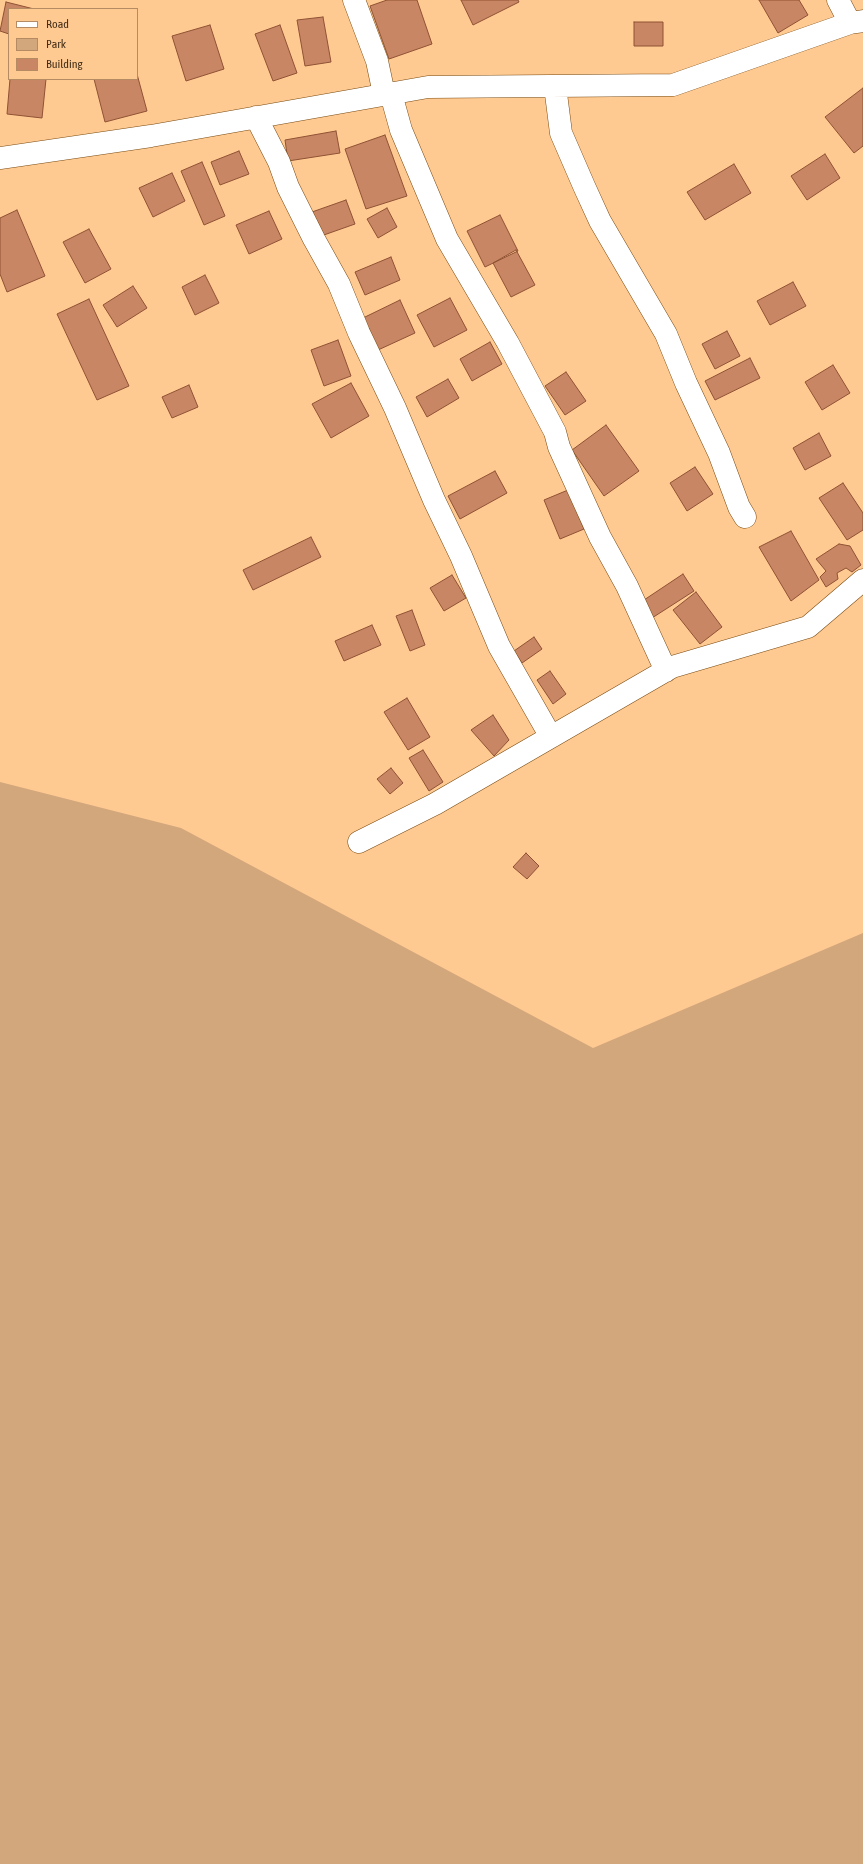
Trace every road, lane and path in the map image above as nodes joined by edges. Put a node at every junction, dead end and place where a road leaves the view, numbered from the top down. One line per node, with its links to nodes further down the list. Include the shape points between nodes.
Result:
1 (354, 0): 5 (street)
2 (838, 0): 3 (street)
3 (856, 22): 4 (street, via 673,85)
4 (555, 86): 5 (street, via 428,87); 8 (street, via 561,133 584,186 600,222 666,334 719,453 739,507)
5 (388, 94): 6 (street); 10 (street, via 447,239 508,343 555,432 559,447 600,537 627,586)
6 (256, 117): 7 (street, via 151,136); 11 (street, via 279,162 288,187 339,284 499,646)
7 (0, 158)
8 (746, 517)
9 (863, 580): 10 (street, via 808,627 672,667)
10 (666, 671): 11 (street)
11 (551, 737): 12 (street, via 435,804)
12 (359, 842)

